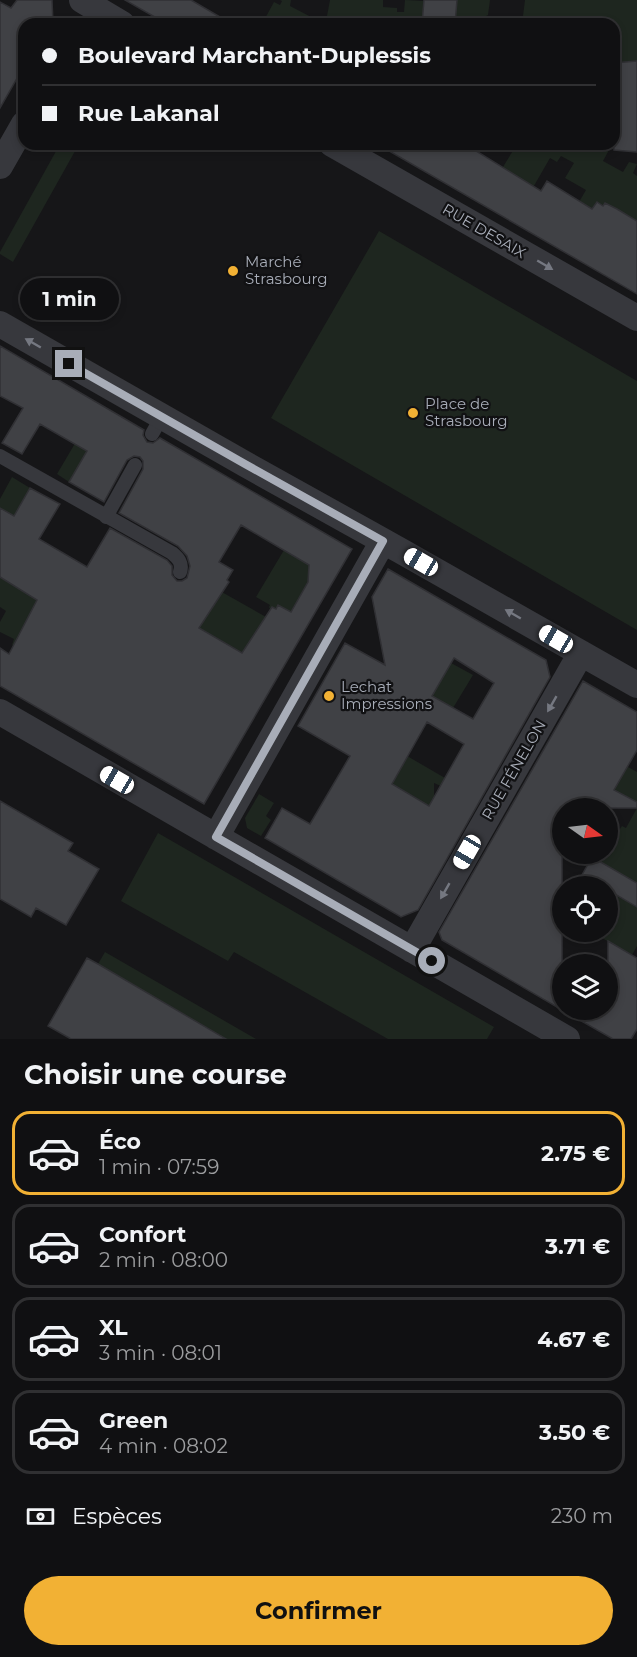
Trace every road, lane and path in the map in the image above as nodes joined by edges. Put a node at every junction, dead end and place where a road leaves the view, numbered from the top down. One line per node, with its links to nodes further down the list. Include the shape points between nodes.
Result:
1 (87, 7): 2 (street)
2 (110, 18)
3 (18, 134): 5 (street)
4 (343, 150): 6 (street, RUE DESAIX, one-way to 6)
5 (0, 166)
6 (637, 318)
7 (0, 324): 11 (street, one-way to 7, via 157,425)
8 (0, 456): 10 (lane)
9 (135, 465): 10 (lane)
10 (106, 517): 12 (lane, via 178,558)
11 (383, 541): 13 (street, one-way to 11); 16 (street)
12 (180, 572)
13 (580, 652): 14 (street); 17 (street, RUE FÉNELON, one-way to 17)
14 (637, 685)
15 (0, 712): 16 (street)
16 (216, 837): 17 (street)
17 (412, 950): 18 (street)
18 (567, 1039)

